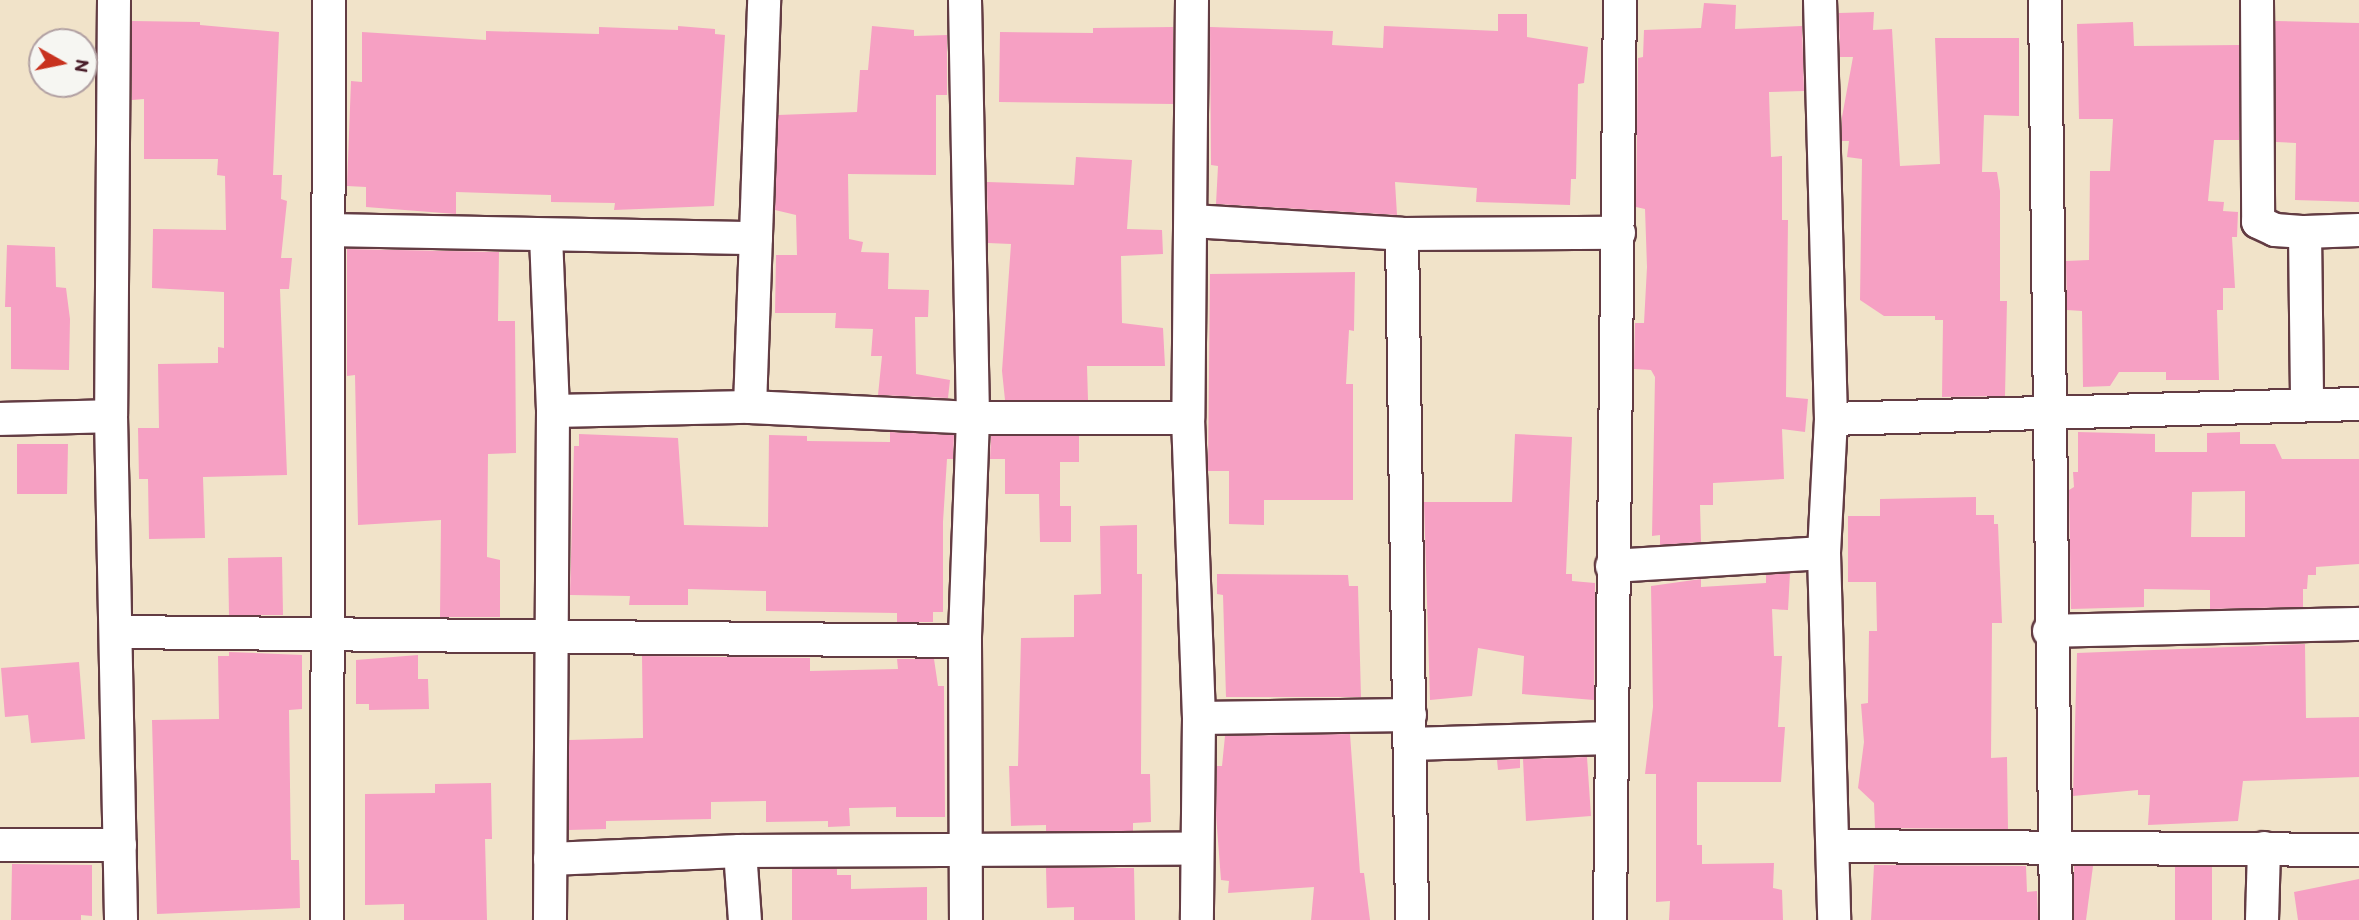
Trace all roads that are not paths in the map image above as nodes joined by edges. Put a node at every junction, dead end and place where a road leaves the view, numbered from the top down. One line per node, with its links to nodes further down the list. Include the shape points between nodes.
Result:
1 (114, 0): 23 (street)
2 (329, 0): 11 (street)
3 (764, 0): 17 (street)
4 (965, 0): 24 (street)
5 (1192, 0): 10 (street)
6 (1620, 0): 14 (street)
7 (1820, 0): 27 (street)
8 (2045, 0): 22 (street)
9 (2257, 0): 13 (street, via 2258,222 2275,230)
10 (1192, 220): 15 (street); 25 (street)
11 (331, 230): 16 (street); 33 (street)
12 (2359, 230): 13 (street)
13 (2305, 232): 18 (street)
14 (1619, 233): 15 (street); 29 (street)
15 (1402, 234): 37 (street)
16 (546, 236): 17 (street); 21 (street)
17 (756, 238): 20 (street)
18 (2308, 404): 19 (street); 22 (street)
19 (2359, 404)
20 (750, 407): 21 (street); 24 (street)
21 (553, 411): 34 (street)
22 (2051, 412): 27 (street); 31 (street)
23 (111, 416): 26 (street); 32 (street)
24 (973, 418): 25 (street); 35 (street)
25 (1188, 418): 36 (street)
26 (0, 419)
27 (1831, 419): 28 (street)
28 (1824, 553): 29 (street); 42 (street)
29 (1612, 566): 38 (street)
30 (2359, 624): 31 (street)
31 (2049, 631): 41 (street)
32 (118, 632): 33 (street); 40 (street)
33 (325, 632): 34 (street); 50 (street)
34 (548, 633): 35 (street); 48 (street)
35 (965, 641): 45 (street)
36 (1199, 718): 37 (street); 44 (street)
37 (1410, 729): 38 (street); 55 (street)
38 (1610, 738): 56 (street)
39 (0, 845): 40 (street)
40 (120, 845): 49 (street)
41 (2057, 845): 42 (street); 43 (street); 58 (street)
42 (1833, 846): 57 (street)
43 (2264, 848): 46 (street); 59 (street)
44 (1197, 849): 45 (street); 54 (street)
45 (967, 850): 47 (street); 53 (street)
46 (2359, 850)
47 (740, 851): 48 (street); 52 (street)
48 (550, 859): 51 (street)
49 (121, 920)
50 (327, 920)
51 (550, 920)
52 (745, 920)
53 (966, 920)
54 (1197, 920)
55 (1412, 920)
56 (1610, 920)
57 (1834, 920)
58 (2056, 920)
59 (2262, 920)

